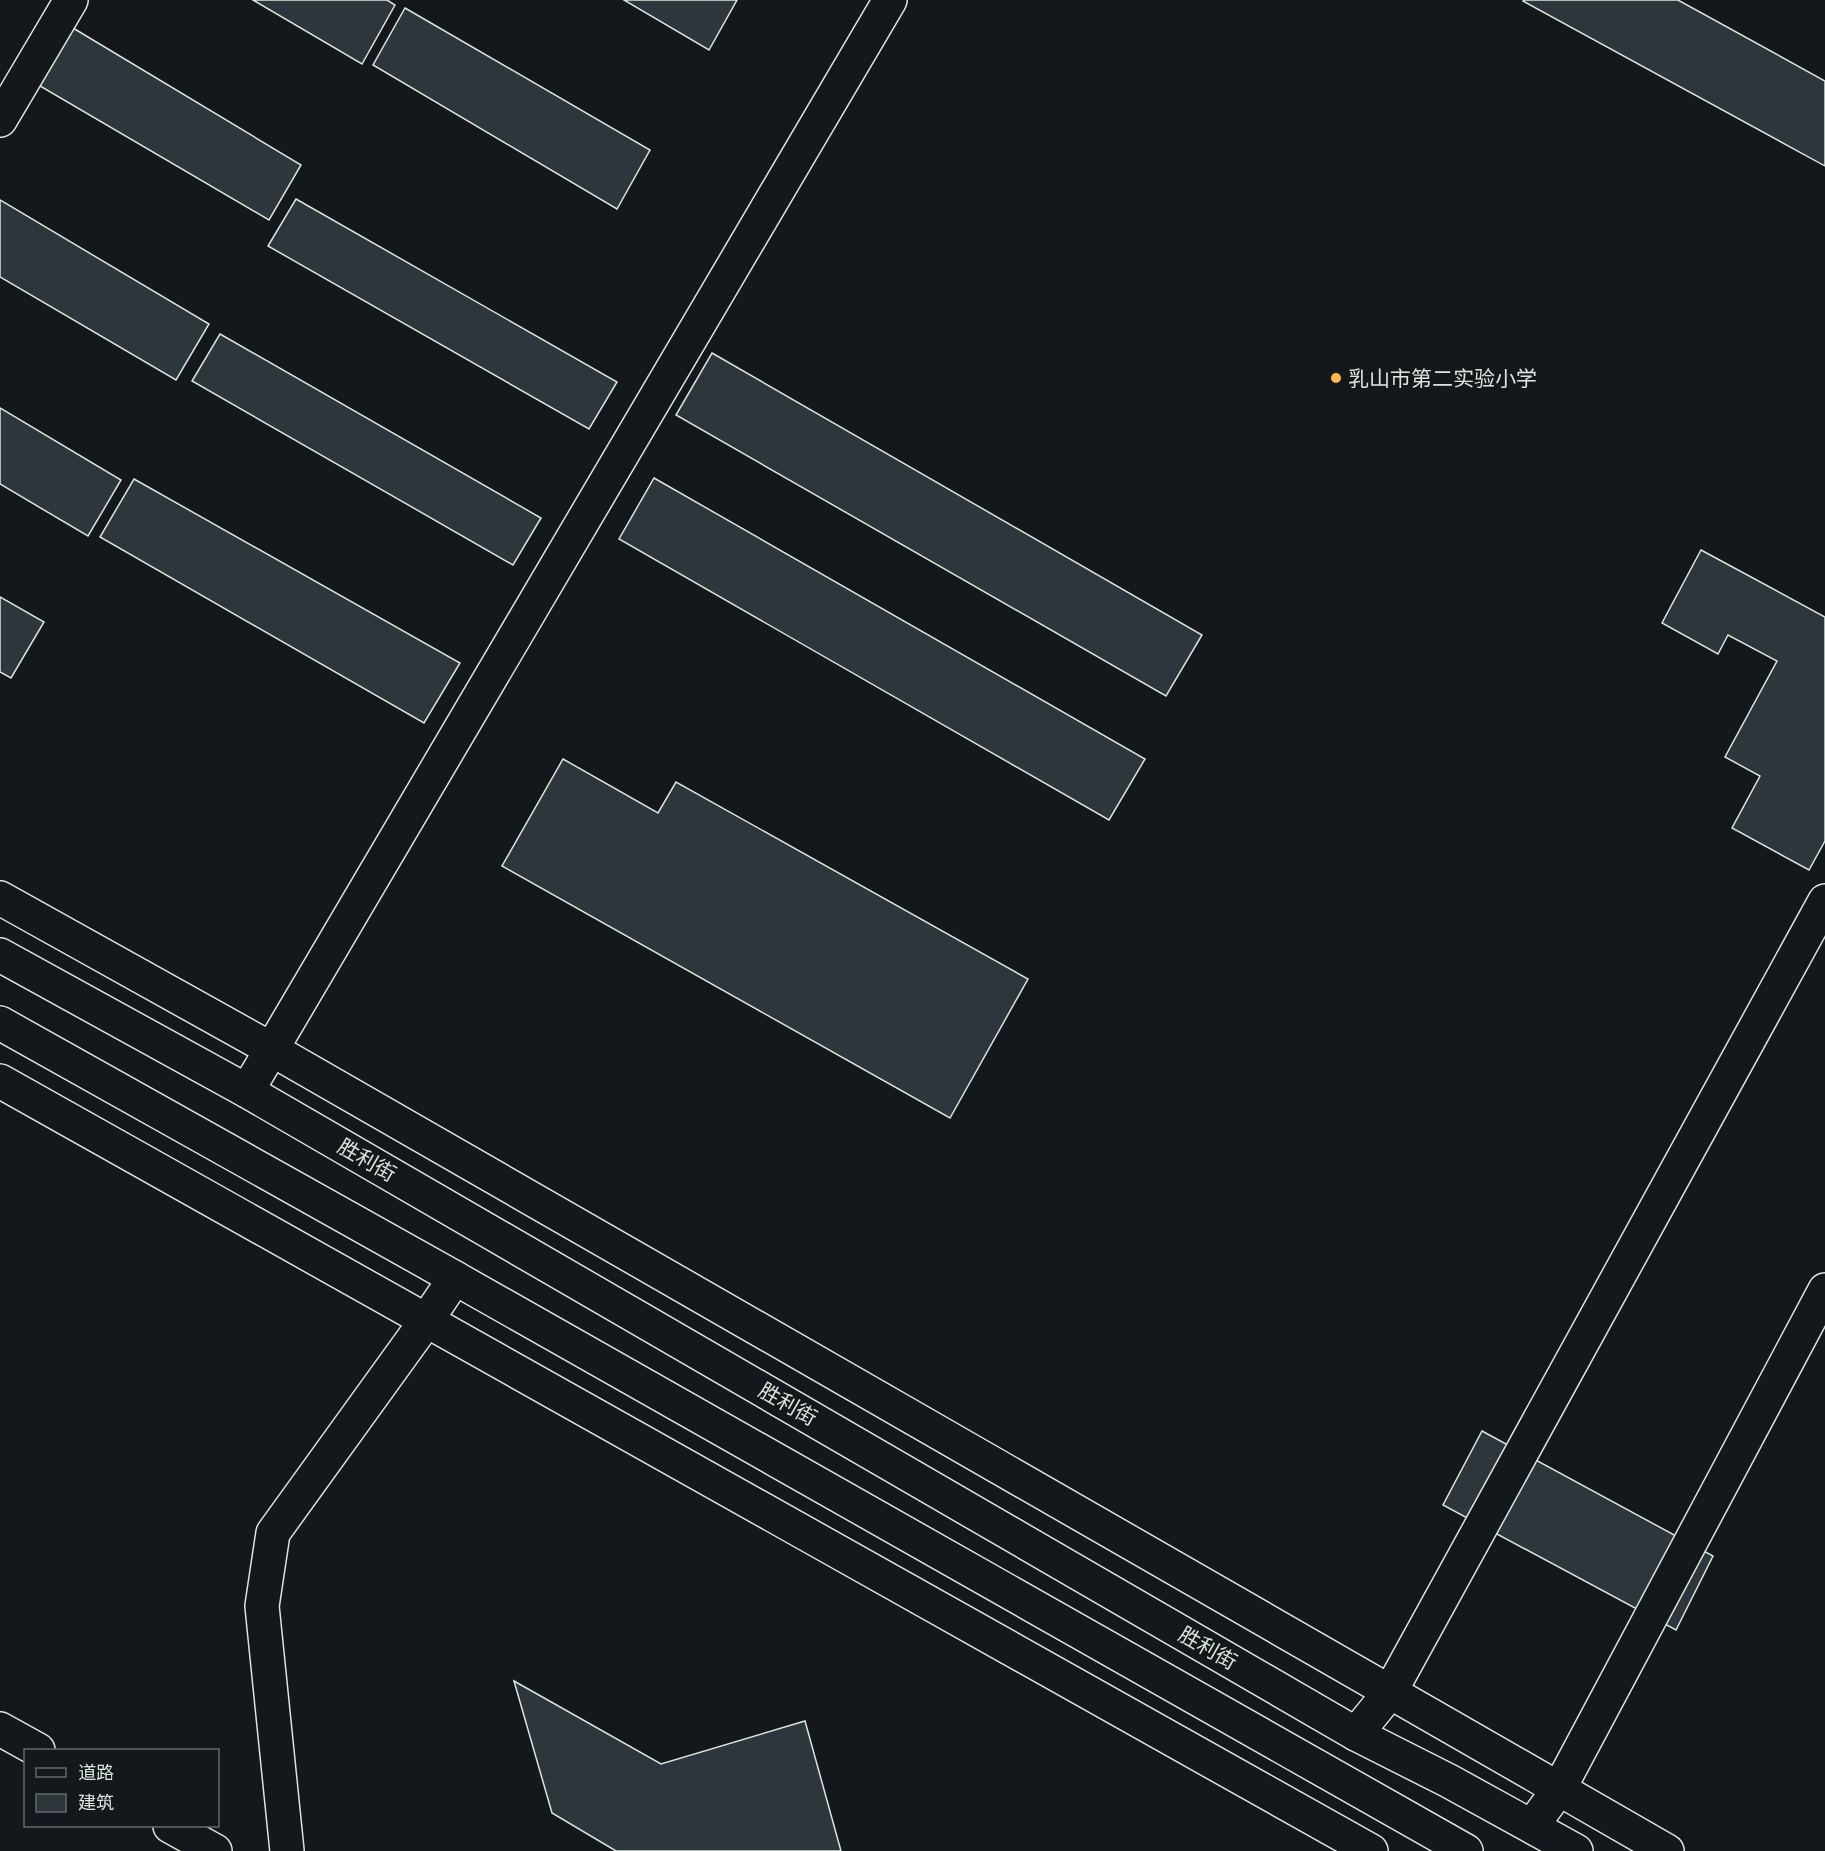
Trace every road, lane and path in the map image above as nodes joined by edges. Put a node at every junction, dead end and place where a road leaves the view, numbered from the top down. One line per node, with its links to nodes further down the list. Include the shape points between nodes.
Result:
1 (71, 0): 3 (street)
2 (890, 0): 8 (street)
3 (0, 120)
4 (0, 898): 8 (street)
5 (1825, 901): 14 (street)
6 (0, 955): 10 (street, 胜利街)
7 (2, 1029): 11 (street)
8 (271, 1049): 10 (street); 14 (street)
9 (0, 1082): 13 (street)
10 (247, 1091): 16 (street, 胜利街)
11 (454, 1278): 13 (street); 24 (street)
12 (1825, 1290): 18 (street)
13 (426, 1321): 22 (street, via 273,1533 262,1606); 23 (street)
14 (1390, 1692): 16 (street); 18 (street)
15 (0, 1729): 17 (street)
16 (1356, 1734): 19 (street, 胜利街)
17 (36, 1749)
18 (1559, 1789): 19 (street); 26 (street)
19 (1532, 1826): 25 (street, 胜利街)
20 (172, 1827): 21 (street)
21 (215, 1851)
22 (287, 1851)
23 (1371, 1851)
24 (1466, 1851)
25 (1576, 1851)
26 (1667, 1851)

